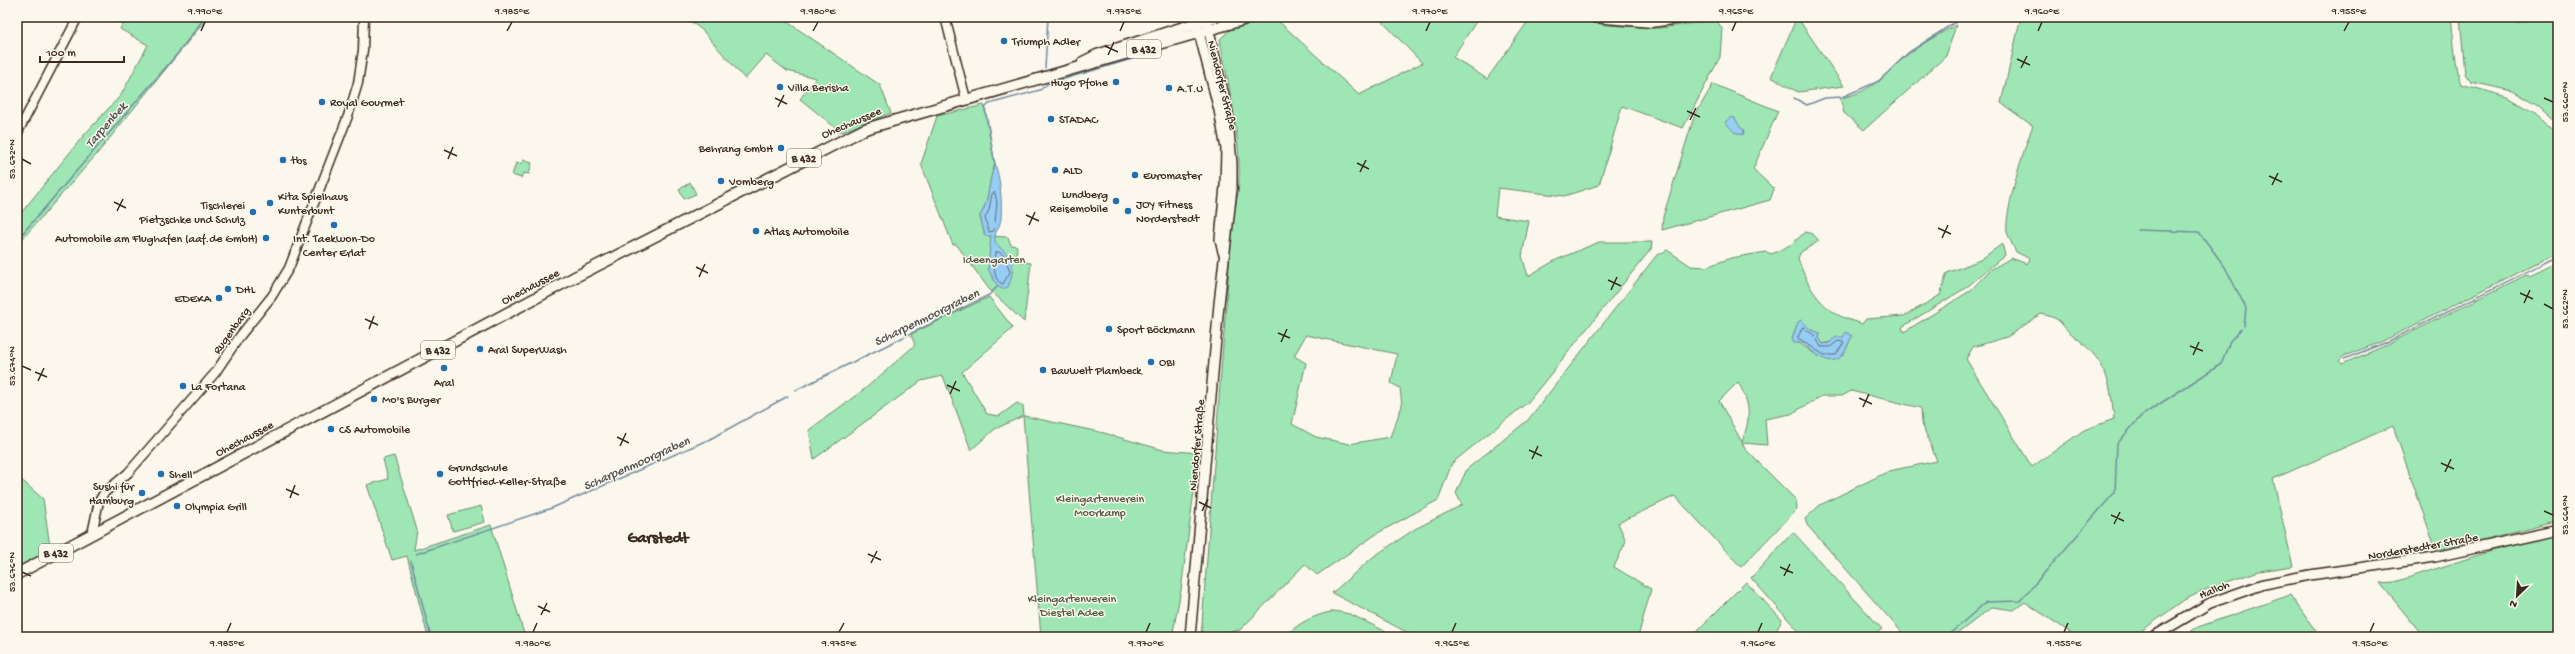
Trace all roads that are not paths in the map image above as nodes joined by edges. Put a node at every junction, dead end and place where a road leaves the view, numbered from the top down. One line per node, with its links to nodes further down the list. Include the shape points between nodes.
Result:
1 (78, 17): 11 (street)
2 (364, 17): 14 (street, Rugenbarg, via 358,83 348,116 289,268 272,296 215,373 128,473 104,493 99,501)
3 (945, 17): 10 (street)
4 (1253, 17): 9 (main road, Ohechaussee / B 432)
5 (1595, 17): 6 (main road, via 1652,22)
6 (1684, 17)
7 (1209, 18): 8 (main road, Ohechaussee / B 432); 9 (main road, Niendorfer Straße)
8 (1196, 24): 9 (main road, Ohechaussee / B 432); 10 (main road, Ohechaussee / B 432, via 1097,55 1074,67); 12 (main road, Niendorfer Straße, via 1219,110 1226,149 1220,239)
9 (1208, 30): 12 (main road, Niendorfer Straße, via 1230,132 1232,189)
10 (966, 99): 14 (main road, Ohechaussee / B 432, via 892,119 835,142)
11 (17, 134)
12 (1224, 255): 17 (main road, Niendorfer Straße)
13 (2558, 530): 16 (main road, Norderstedter Straße, via 2435,558)
14 (92, 534): 15 (main road, Ohechaussee / B 432)
15 (17, 574)
16 (2291, 578): 18 (main road, Halloh, via 2251,588 2210,603)
17 (1190, 637)
18 (2153, 637)

